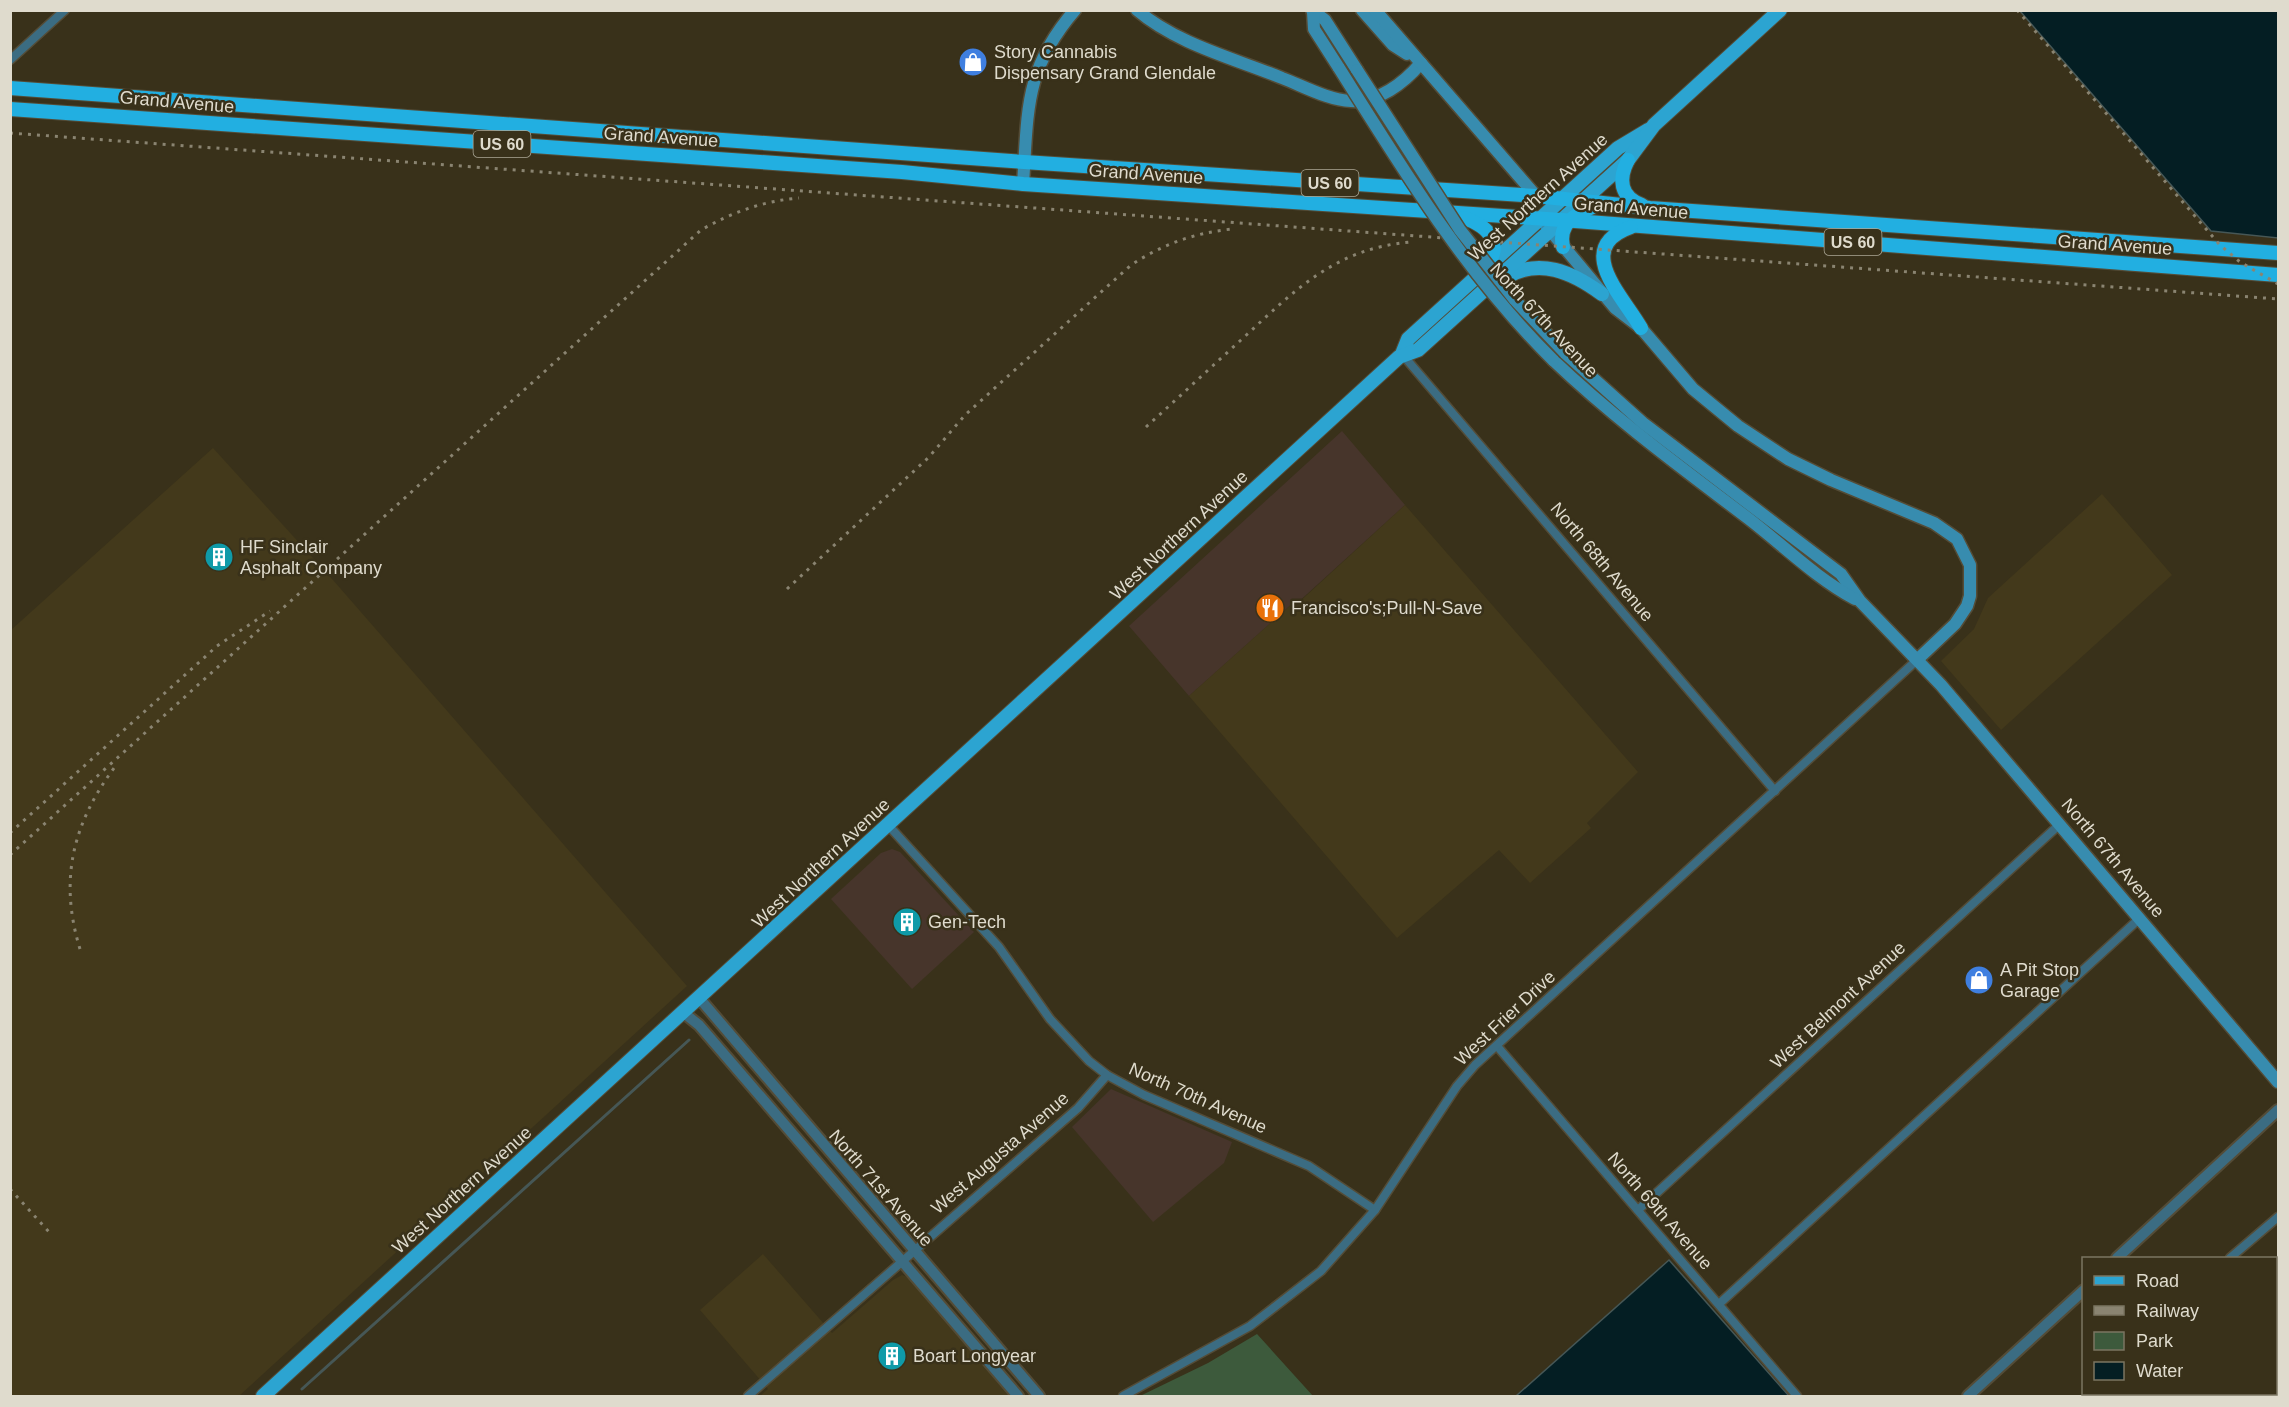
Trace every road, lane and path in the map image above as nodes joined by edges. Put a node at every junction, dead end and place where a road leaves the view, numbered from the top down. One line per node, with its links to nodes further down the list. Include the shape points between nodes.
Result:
1 (65, 10): 8 (street)
2 (1075, 10): 18 (main road, via 1038,64 1028,106)
3 (1137, 10): 9 (main road, via 1166,31 1350,102 1386,92)
4 (1362, 10): 9 (main road, via 1393,45)
5 (1375, 10): 9 (main road)
6 (1780, 10): 13 (main road, West Northern Avenue)
7 (1312, 11): 43 (main road, North 67th Avenue, bridge, via 1325,20 1460,230 1515,300 1565,353 1643,423 1840,574); 43 (main road, North 67th Avenue, bridge, via 1314,28 1426,206 1461,255 1553,360 1652,447 1831,586)
8 (10, 60)
9 (1421, 63): 20 (main road)
10 (10, 88): 12 (highway, Grand Avenue / US 60)
11 (10, 109): 14 (highway, Grand Avenue / US 60)
12 (302, 109): 14 (highway); 15 (highway, Grand Avenue / US 60)
13 (1654, 125): 16 (main road, West Northern Avenue); 21 (main road, West Northern Avenue, via 1618,148)
14 (300, 129): 17 (highway, Grand Avenue / US 60)
15 (752, 142): 17 (highway); 18 (highway, Grand Avenue / US 60)
16 (1628, 160): 22 (main road, West Northern Avenue); 24 (highway, via 1620,176 1623,190 1637,203)
17 (751, 162): 19 (highway, Grand Avenue / US 60)
18 (1024, 162): 19 (main road); 20 (highway, Grand Avenue / US 60)
19 (1023, 184): 25 (highway, Grand Avenue / US 60)
20 (1536, 196): 21 (highway, Grand Avenue / US 60); 26 (main road)
21 (1562, 199): 22 (highway, Grand Avenue / US 60); 26 (main road, West Northern Avenue)
22 (1582, 201): 23 (highway, Grand Avenue / US 60); 27 (main road, West Northern Avenue)
23 (1601, 203): 24 (highway, Grand Avenue / US 60); 27 (highway)
24 (1650, 208): 32 (highway, Grand Avenue / US 60)
25 (1435, 212): 26 (highway, Grand Avenue / US 60); 35 (highway, via 1471,220 1487,231 1494,247 1492,260)
26 (1540, 219): 27 (highway, Grand Avenue / US 60); 29 (main road); 30 (main road); 35 (main road, West Northern Avenue)
27 (1565, 220): 28 (highway, Grand Avenue / US 60); 29 (main road, West Northern Avenue); 31 (highway, via 1560,236)
28 (1634, 227): 36 (highway, Grand Avenue / US 60); 41 (highway, via 1609,240 1603,263 1608,278)
29 (1550, 231): 30 (main road, West Northern Avenue); 31 (main road)
30 (1535, 244): 40 (main road, West Northern Avenue)
31 (1563, 247): 39 (main road)
32 (2213, 249): 33 (highway, Grand Avenue / US 60); 36 (highway)
33 (2263, 252): 34 (highway, Grand Avenue / US 60); 37 (highway)
34 (2278, 254)
35 (1484, 270): 42 (main road, West Northern Avenue, via 1408,339)
36 (2211, 270): 37 (highway, Grand Avenue / US 60)
37 (2261, 274): 38 (highway, Grand Avenue / US 60)
38 (2278, 275)
39 (1602, 294): 40 (main road, via 1570,274 1539,267 1518,271); 41 (main road)
40 (1478, 296): 42 (main road, West Northern Avenue, via 1418,350)
41 (1641, 328): 44 (main road, via 1708,403 1770,450 1934,523 1957,539 1970,565 1971,596 1955,624)
42 (1402, 354): 45 (street, North 68th Avenue); 47 (main road, West Northern Avenue)
43 (1860, 601): 44 (main road, North 67th Avenue)
44 (1918, 659): 45 (street, West Frier Drive); 46 (main road, North 67th Avenue)
45 (1776, 791): 51 (street, West Frier Drive)
46 (2060, 824): 48 (main road, North 67th Avenue); 56 (street, West Belmont Avenue)
47 (889, 826): 49 (main road, West Northern Avenue); 52 (street, North 70th Avenue, via 999,946 1068,1040)
48 (2140, 918): 53 (main road, North 67th Avenue); 63 (street)
49 (700, 999): 50 (main road, West Northern Avenue); 58 (street, North 71st Avenue)
50 (684, 1013): 61 (street, North 71st Avenue, via 699,1025); 66 (main road, West Northern Avenue)
51 (1497, 1046): 55 (street, West Frier Drive, via 1457,1086); 56 (street, North 69th Avenue)
52 (1107, 1075): 55 (street, North 70th Avenue, via 1144,1095 1309,1166); 58 (street, West Augusta Avenue, via 1076,1110)
53 (2278, 1082)
54 (2278, 1110): 59 (street)
55 (1375, 1210): 70 (street, West Frier Drive, via 1321,1271 1273,1310 1231,1338)
56 (1638, 1210): 63 (street, North 69th Avenue)
57 (2278, 1217): 60 (street)
58 (914, 1250): 61 (street, West Augusta Avenue); 64 (street, North 71st Avenue)
59 (2118, 1257)
60 (2231, 1257)
61 (901, 1261): 65 (street, North 71st Avenue); 67 (street, West Augusta Avenue)
62 (2082, 1292): 72 (street)
63 (1719, 1305): 71 (street, North 69th Avenue)
64 (1009, 1360): 65 (street); 69 (street, North 71st Avenue)
65 (996, 1371): 68 (street, North 71st Avenue)
66 (266, 1395)
67 (748, 1396)
68 (1018, 1396)
69 (1040, 1396)
70 (1123, 1396)
71 (1797, 1396)
72 (1968, 1396)

